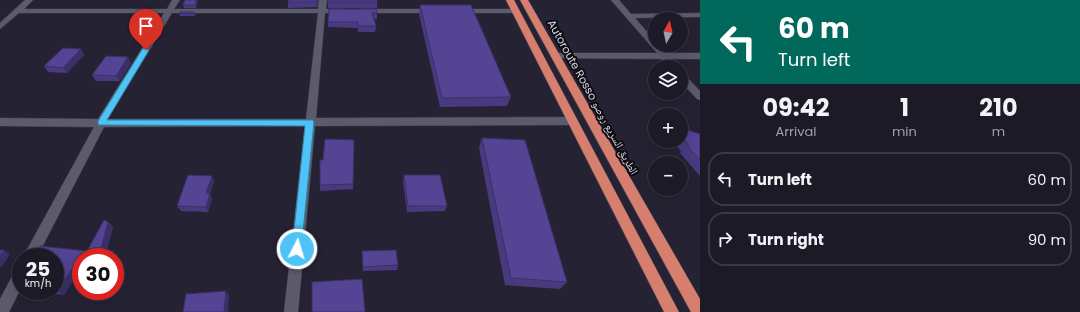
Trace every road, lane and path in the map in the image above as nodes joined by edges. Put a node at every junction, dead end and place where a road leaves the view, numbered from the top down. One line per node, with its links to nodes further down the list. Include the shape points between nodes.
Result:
1 (29, 0): 7 (street)
2 (176, 0): 8 (street)
3 (323, 0): 10 (street)
4 (510, 0): 9 (highway)
5 (524, 0): 14 (highway, Autoroute Rosso الطريق السريع روصو)
6 (615, 0): 12 (street)
7 (17, 11): 8 (street); 13 (street)
8 (170, 11): 10 (street); 23 (street)
9 (516, 11): 10 (street); 20 (highway)
10 (322, 12): 22 (street)
11 (700, 15): 12 (street)
12 (628, 16): 15 (street)
13 (0, 26)
14 (555, 56): 15 (street); 29 (highway, Autoroute Rosso الطريق السريع روصو)
15 (663, 56): 16 (street); 17 (street)
16 (700, 56)
17 (667, 60)
18 (688, 84): 19 (street)
19 (700, 97)
20 (573, 121): 22 (street); 28 (highway)
21 (0, 122): 23 (street)
22 (310, 122): 23 (street); 27 (street)
23 (100, 123): 24 (street)
24 (35, 248)
25 (12, 291): 26 (street)
26 (1, 312)
27 (291, 312)
28 (672, 312)
29 (698, 312)

